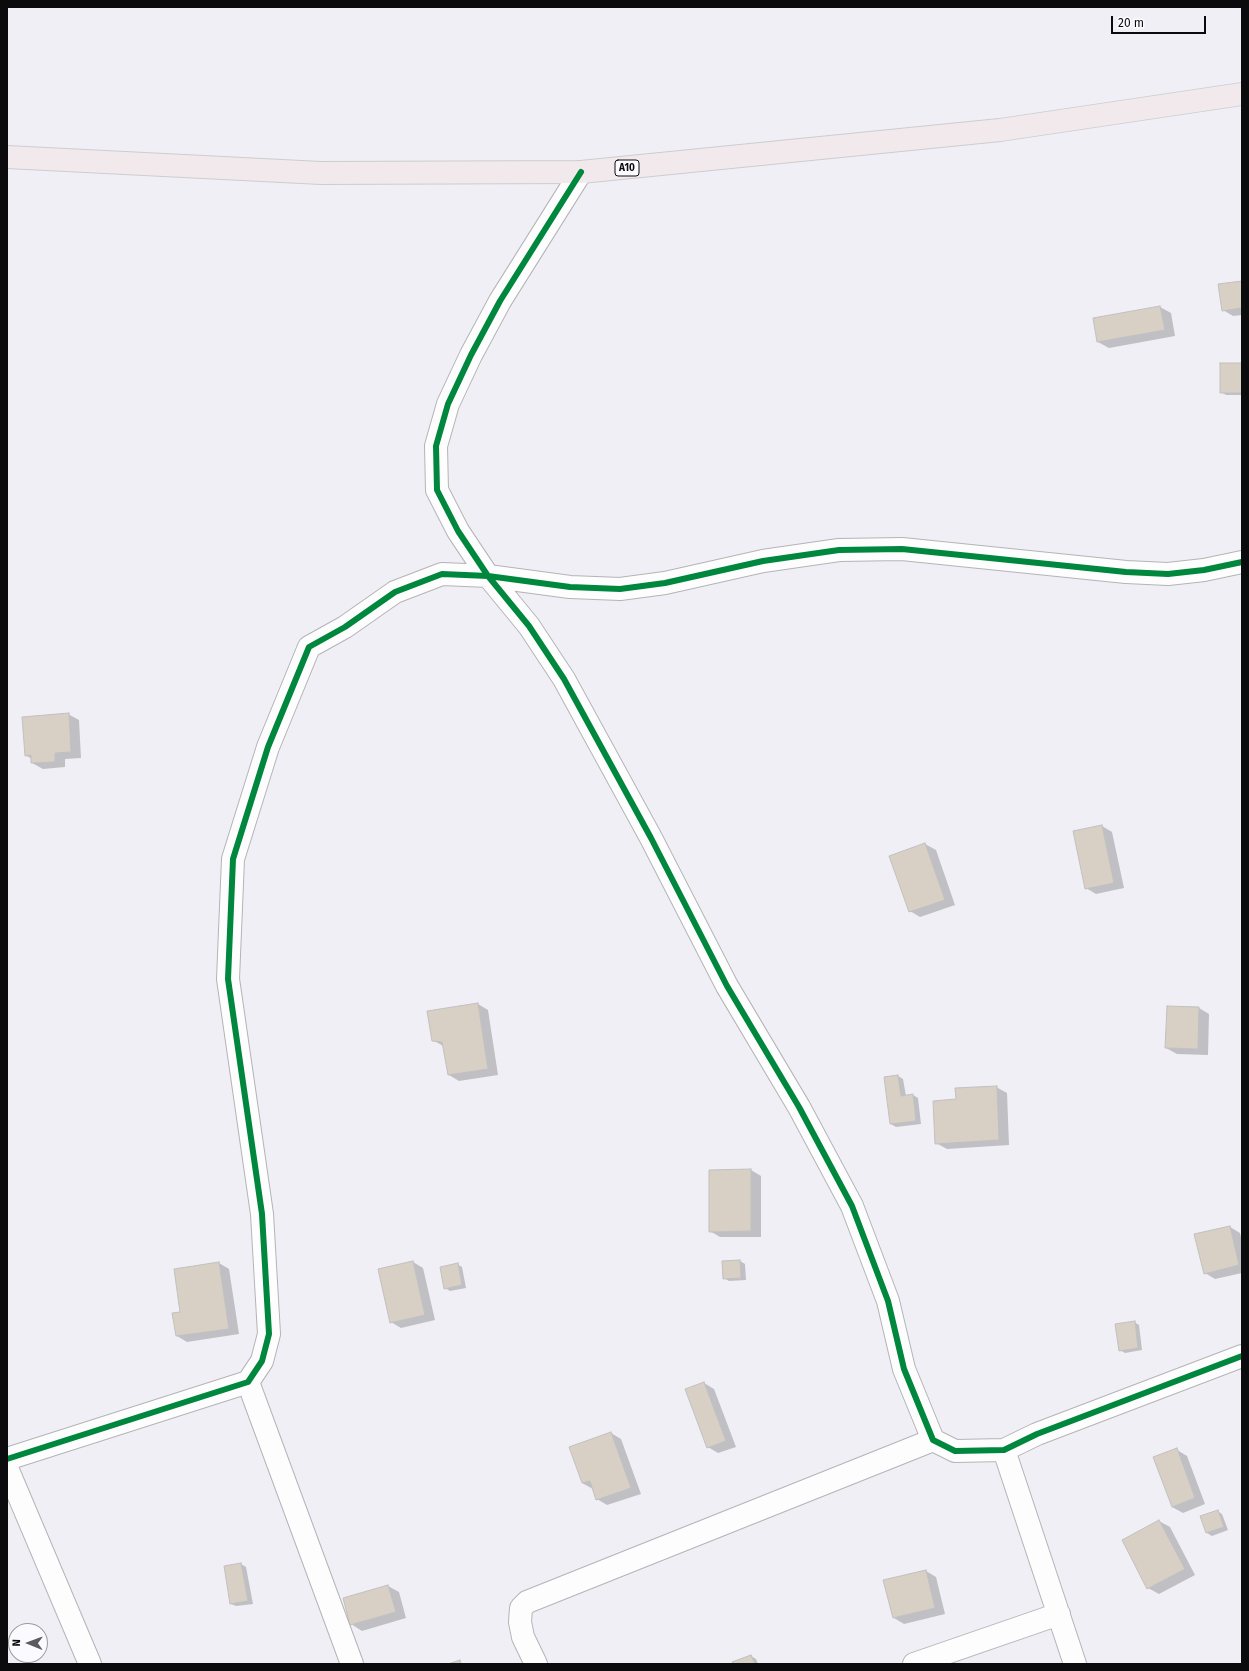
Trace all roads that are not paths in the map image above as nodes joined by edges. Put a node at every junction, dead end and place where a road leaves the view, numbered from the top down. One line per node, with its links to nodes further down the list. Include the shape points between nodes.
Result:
1 (1242, 94): 3 (main road, A10, via 1000,130)
2 (7, 157): 3 (main road, A10, via 321,173)
3 (581, 172): 5 (street, via 500,302 471,355 448,404 436,446 437,490 458,531)
4 (1242, 562): 5 (street, via 1168,574 902,549 839,550 763,561 665,583 620,589 570,588)
5 (488, 576): 7 (street, via 442,574 395,592 345,627 309,647 268,747 233,859 228,979 262,1214 269,1334 262,1361); 8 (street, via 530,626 564,679 651,838 727,986 799,1107 852,1206 888,1302 904,1369)
6 (1242, 1356): 9 (street, via 1037,1434)
7 (248, 1382): 10 (street); 14 (street)
8 (933, 1440): 9 (street, via 955,1451); 15 (street, via 527,1602 521,1608 520,1622 523,1637)
9 (1004, 1450): 12 (street)
10 (7, 1459)
11 (7, 1468): 13 (street)
12 (1059, 1614): 16 (street); 17 (street)
13 (90, 1664)
14 (352, 1664)
15 (536, 1664)
16 (914, 1664)
17 (1075, 1664)

